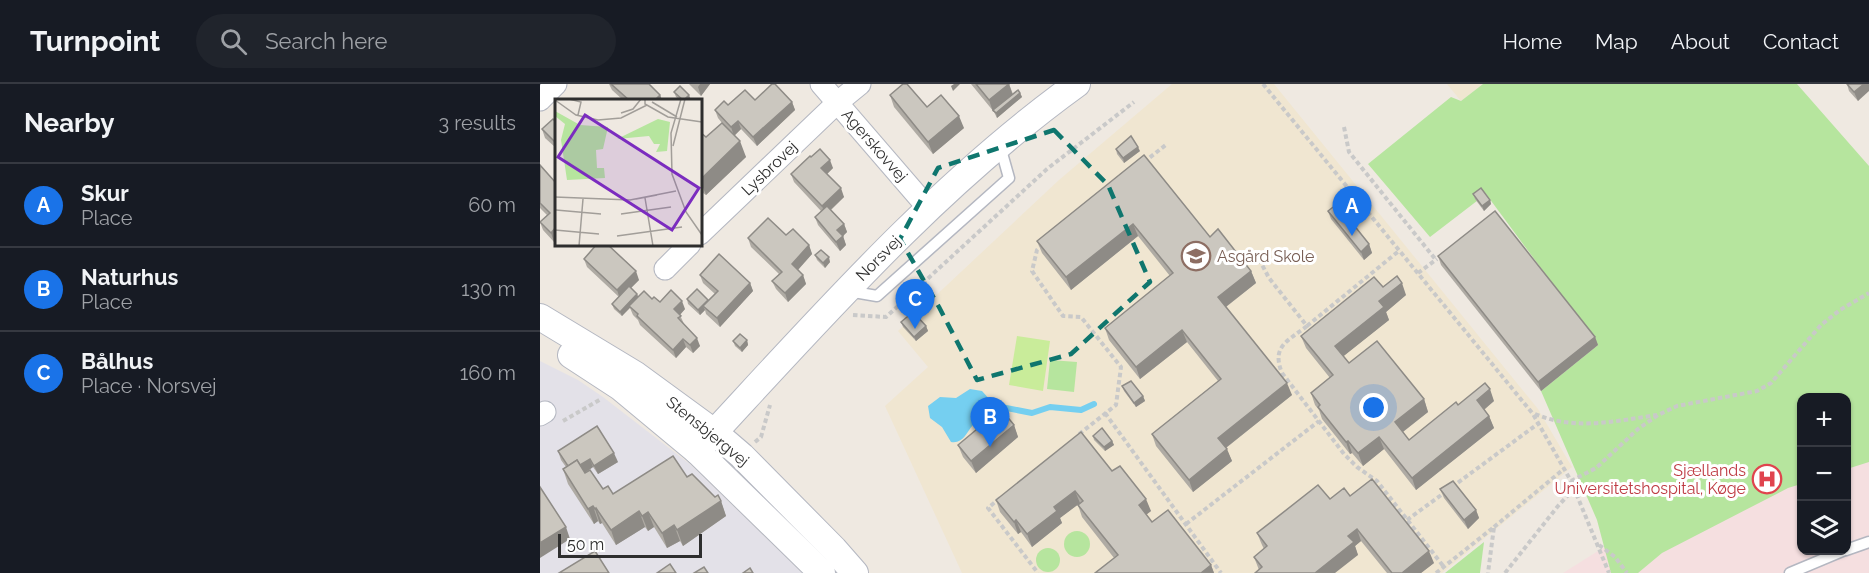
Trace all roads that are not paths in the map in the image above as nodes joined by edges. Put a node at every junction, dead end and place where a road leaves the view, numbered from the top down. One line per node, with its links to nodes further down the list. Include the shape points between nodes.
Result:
1 (556, 84): 5 (street)
2 (821, 84): 6 (street, Agerskovvej)
3 (860, 84): 6 (street, Lysbrovej)
4 (1077, 84): 7 (street, Norsvej)
5 (540, 100)
6 (837, 102): 8 (street, Agerskovvej); 9 (street, Lysbrovej)
7 (1000, 145): 8 (street, Norsvej); 12 (lane, via 1009,178 877,296)
8 (928, 207): 12 (street, Norsvej)
9 (702, 232)
10 (688, 246): 11 (street)
11 (665, 269)
12 (845, 291): 15 (street, Norsvej)
13 (540, 316): 15 (street, Stensbjergvej, via 636,375)
14 (540, 336): 16 (street, Stensbjergvej, via 620,387)
15 (714, 432): 16 (street, Norsvej); 21 (street, Stensbjergvej)
16 (697, 451): 20 (street, Stensbjergvej)
17 (1869, 542): 18 (lane)
18 (1851, 548)
19 (1834, 555): 22 (lane)
20 (822, 573)
21 (855, 573)
22 (1790, 573)

